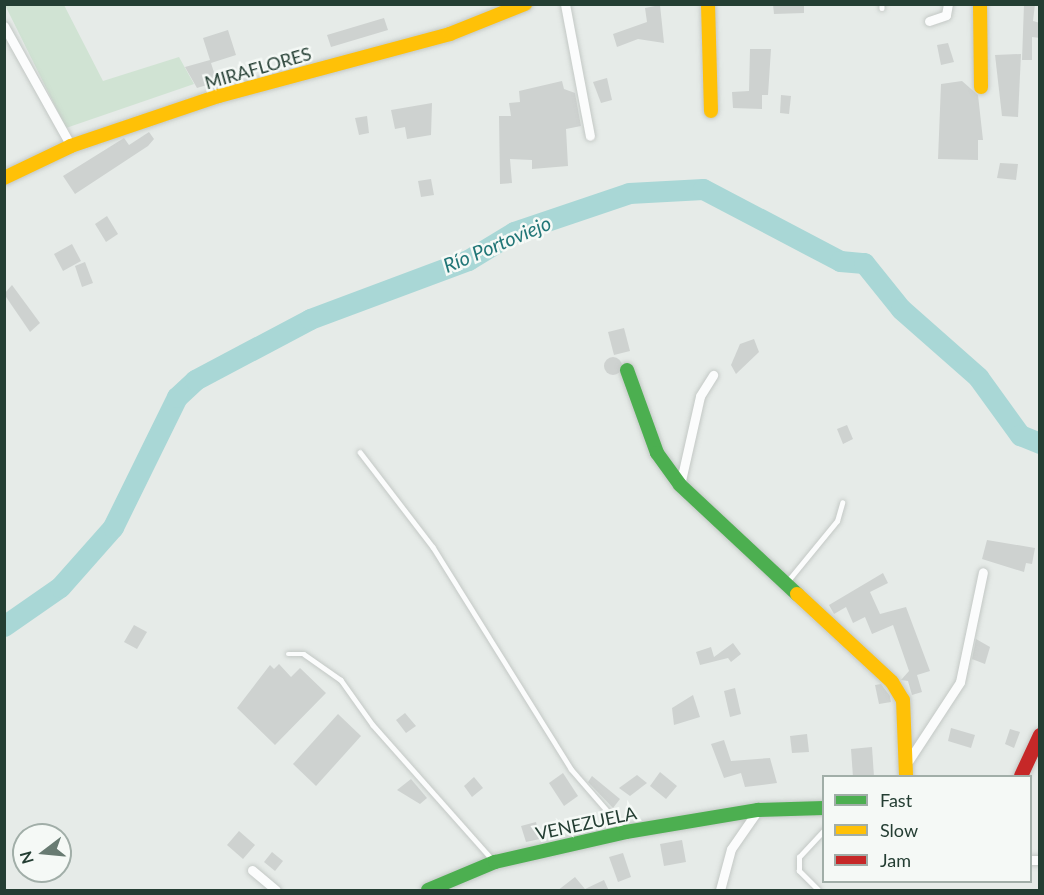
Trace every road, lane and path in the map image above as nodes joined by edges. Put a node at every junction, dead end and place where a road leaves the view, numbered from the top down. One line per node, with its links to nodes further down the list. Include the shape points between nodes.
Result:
1 (525, 4): 11 (street, MIRAFLORES, via 450,34 219,96)
2 (565, 4): 10 (street)
3 (708, 4): 9 (street)
4 (948, 4): 6 (street, via 946,15)
5 (980, 4): 8 (street)
6 (929, 21)
7 (4, 26): 11 (street)
8 (981, 87)
9 (711, 111)
10 (590, 136)
11 (71, 146): 12 (street, MIRAFLORES)
12 (4, 178)
13 (627, 370): 16 (street, via 657,453)
14 (712, 375): 16 (street, via 700,396)
15 (360, 452): 27 (lane, via 433,547 571,769)
16 (680, 485): 19 (street)
17 (842, 502): 19 (lane, via 837,521)
18 (983, 572): 22 (street, via 960,682)
19 (787, 582): 22 (street, via 892,682 903,700)
20 (288, 654): 29 (lane, via 304,654 341,680 373,725)
21 (1040, 735): 24 (street)
22 (909, 760): 23 (street)
23 (906, 775)
24 (1022, 775)
25 (822, 808): 26 (street, VENEZUELA)
26 (758, 810): 27 (street, VENEZUELA); 33 (street, via 731,849)
27 (626, 832): 29 (street, VENEZUELA)
28 (822, 832): 34 (lane, via 799,857 799,871)
29 (495, 862): 32 (street, VENEZUELA)
30 (252, 870): 31 (street)
31 (276, 891)
32 (428, 891)
33 (720, 891)
34 (819, 891)

